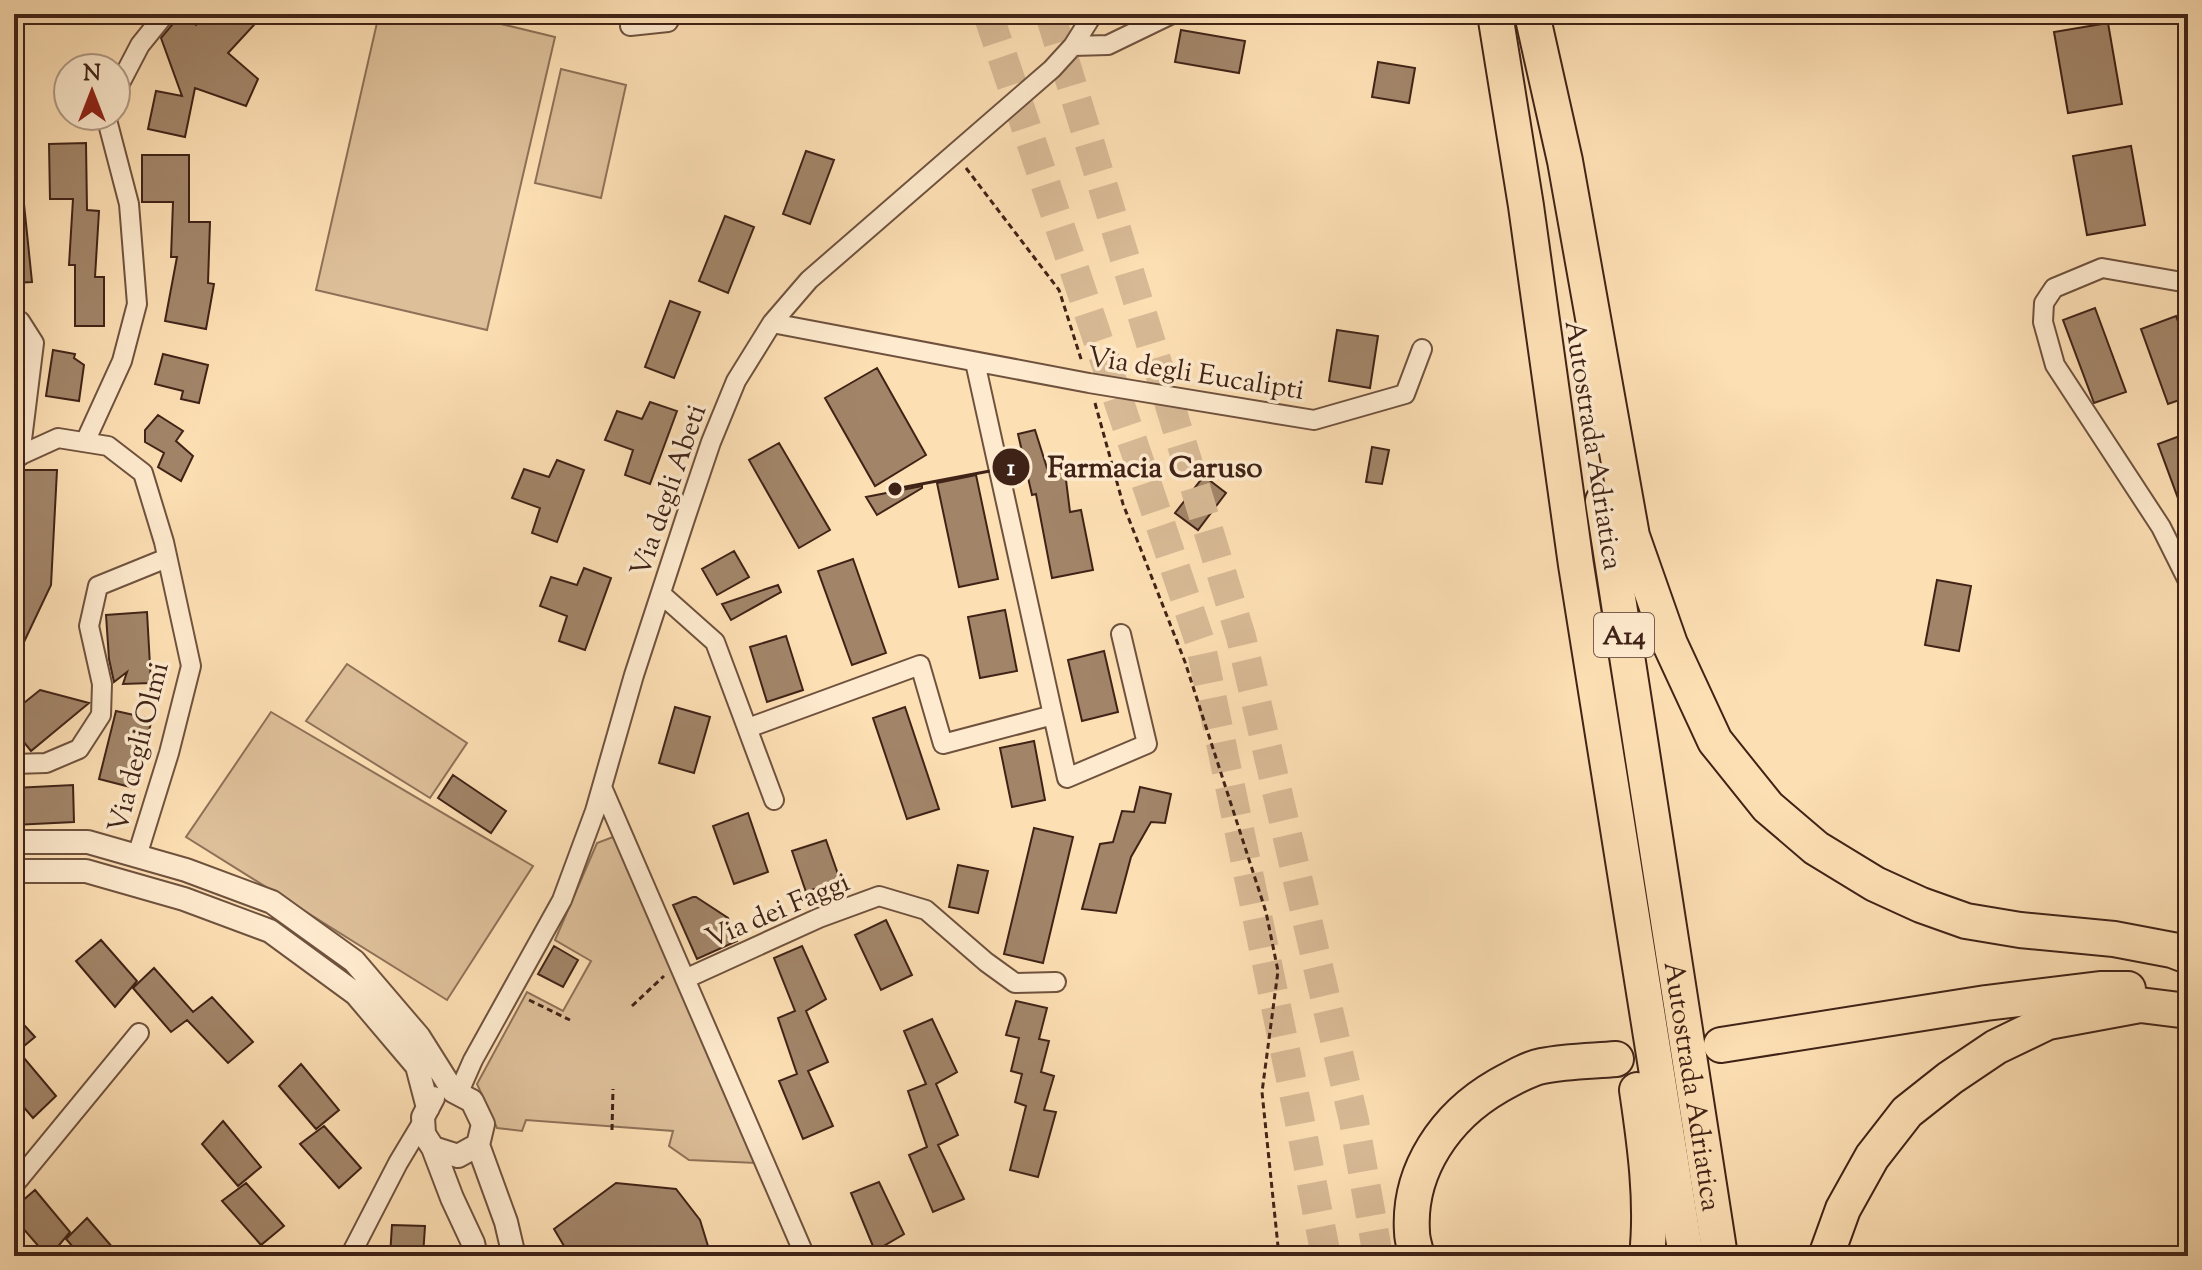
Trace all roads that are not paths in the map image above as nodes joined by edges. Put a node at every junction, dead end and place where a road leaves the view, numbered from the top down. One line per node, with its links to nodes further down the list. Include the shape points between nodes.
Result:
1 (165, 14): 9 (street)
2 (673, 14): 7 (street, via 668,22)
3 (1093, 14): 8 (street, Via degli Abeti)
4 (1172, 14): 8 (street, via 1108,45)
5 (1495, 14): 19 (highway, Autostrada Adriatica / A14)
6 (1530, 14): 35 (highway, via 1565,161 1632,536 1670,644 1715,741 1768,807 1816,848 1921,905 1966,921 2114,939); 57 (highway, Autostrada Adriatica / A14)
7 (630, 26)
8 (1073, 46): 13 (street, Via degli Abeti, via 809,280)
9 (132, 60)
10 (110, 132): 16 (street, via 129,204 137,304 122,361)
11 (2188, 283): 20 (street, via 2102,268 2054,288 2044,303 2043,322 2055,365 2161,527)
12 (14, 320): 17 (street, Via degli Olmi, via 34,343)
13 (772, 323): 15 (street, Via degli Eucalipti); 21 (street, Via degli Abeti, via 736,381)
14 (1422, 349): 15 (street, Via degli Eucalipti, via 1405,394 1314,420)
15 (975, 362): 23 (street)
16 (85, 442): 17 (street, Via degli Olmi, via 58,438); 18 (street, Via degli Olmi, via 108,446 143,473)
17 (17, 457)
18 (167, 558): 25 (street, Via degli Olmi, via 98,586 89,626 102,684 101,715 79,749 46,763); 30 (street, Via degli Olmi, via 191,666)
19 (1576, 565): 55 (highway, via 1598,796 1642,1127 1650,1230); 56 (highway, Autostrada Adriatica / A14)
20 (2188, 581)
21 (661, 594): 24 (street, via 715,642); 26 (street, Via degli Abeti)
22 (1121, 634): 23 (street, via 1147,744 1067,778)
23 (1053, 715): 24 (street, via 943,744 920,665)
24 (748, 728): 27 (street)
25 (14, 764)
26 (602, 787): 36 (street, Via dei Faggi); 44 (street, Via degli Abeti, via 562,900)
27 (774, 800)
28 (14, 842): 29 (street)
29 (52, 842): 30 (street, via 88,842); 32 (street)
30 (137, 856): 33 (street)
31 (14, 871): 32 (street)
32 (50, 871): 34 (street, via 86,871)
33 (210, 878): 34 (street); 38 (street, via 272,902 354,961)
34 (198, 904): 38 (street, via 270,931)
35 (2188, 956)
36 (682, 971): 37 (street, Via dei Faggi, via 879,896 926,910 1015,983); 53 (street, Via dei Faggi)
37 (1056, 982)
38 (364, 989): 44 (street, via 419,1037); 45 (street, via 417,1066)
39 (2188, 994): 42 (highway, via 2100,989)
40 (2188, 1011): 58 (highway, via 2140,1005 2048,1022 1996,1047 1907,1112 1872,1157 1843,1209)
41 (139, 1033): 48 (street)
42 (1721, 1045)
43 (1616, 1059): 54 (highway, via 1540,1066 1459,1113 1423,1166 1413,1210)
44 (456, 1092): 45 (street, via 435,1095); 46 (street, via 472,1101 483,1124)
45 (425, 1115): 47 (street, via 424,1134); 51 (street)
46 (478, 1145): 47 (street, via 458,1156); 49 (street)
47 (433, 1148): 50 (street)
48 (14, 1185)
49 (506, 1222): 50 (street, via 496,1214 486,1216); 52 (street)
50 (474, 1250)
51 (350, 1256)
52 (514, 1256)
53 (805, 1256)
54 (1417, 1256)
55 (1647, 1256)
56 (1686, 1256)
57 (1720, 1256)
58 (1826, 1256)

